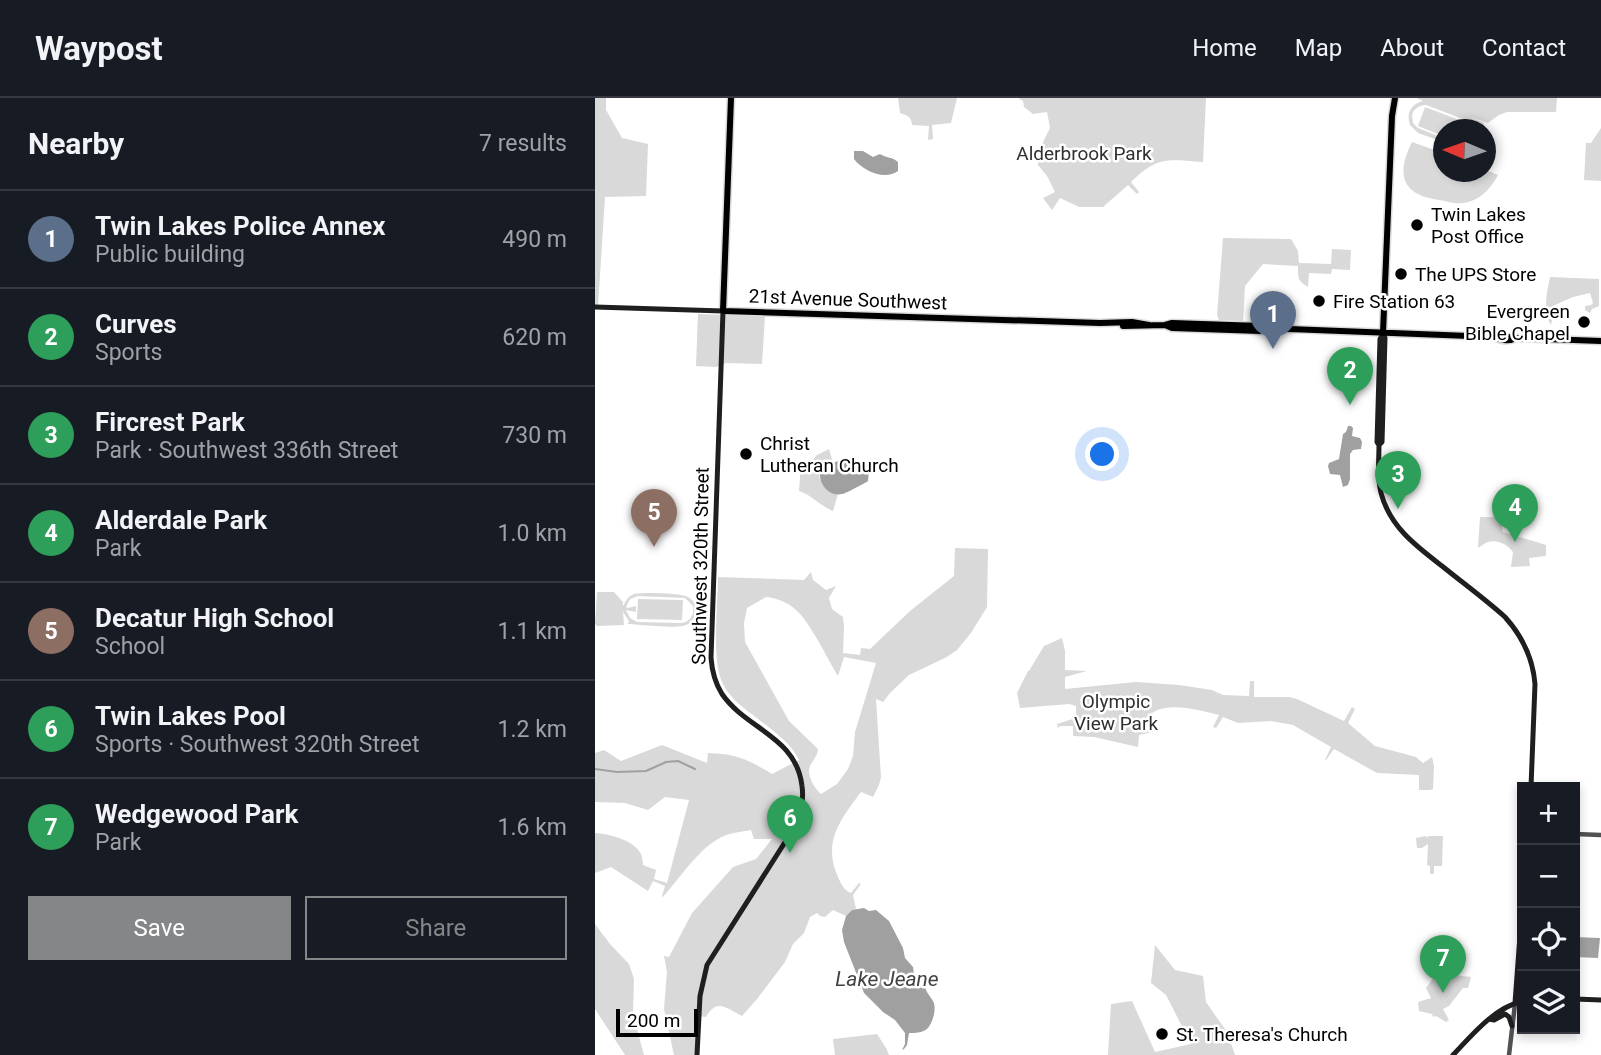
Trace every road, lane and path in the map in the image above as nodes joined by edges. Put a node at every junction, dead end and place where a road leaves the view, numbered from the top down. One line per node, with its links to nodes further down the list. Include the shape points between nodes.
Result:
1 (731, 98): 4 (main road, Southwest 320th Street)
2 (1395, 98): 5 (main road)
3 (595, 307): 4 (main road, 21st Avenue Southwest)
4 (723, 311): 5 (main road, 21st Avenue Southwest); 19 (main road, Southwest 320th Street, via 712,667 719,689 729,701 789,752 798,768 802,799 794,828 708,965 700,996)
5 (1383, 332): 6 (main road, 21st Avenue Southwest); 7 (main road); 8 (main road)
6 (1601, 341)
7 (1379, 388): 8 (main road); 9 (main road)
8 (1383, 400): 9 (main road)
9 (1379, 445): 10 (main road, via 1381,490 1394,522 1413,544 1505,617 1526,646 1535,684)
10 (1531, 782)
11 (1580, 834): 12 (street)
12 (1601, 835)
13 (1517, 971): 16 (main road)
14 (1580, 999): 15 (main road)
15 (1599, 1000)
16 (1515, 1003): 17 (main road); 18 (street)
17 (1489, 1019): 18 (main road, via 1505,1014); 20 (main road)
18 (1512, 1026): 21 (street)
19 (697, 1055)
20 (1453, 1055)
21 (1509, 1055)

